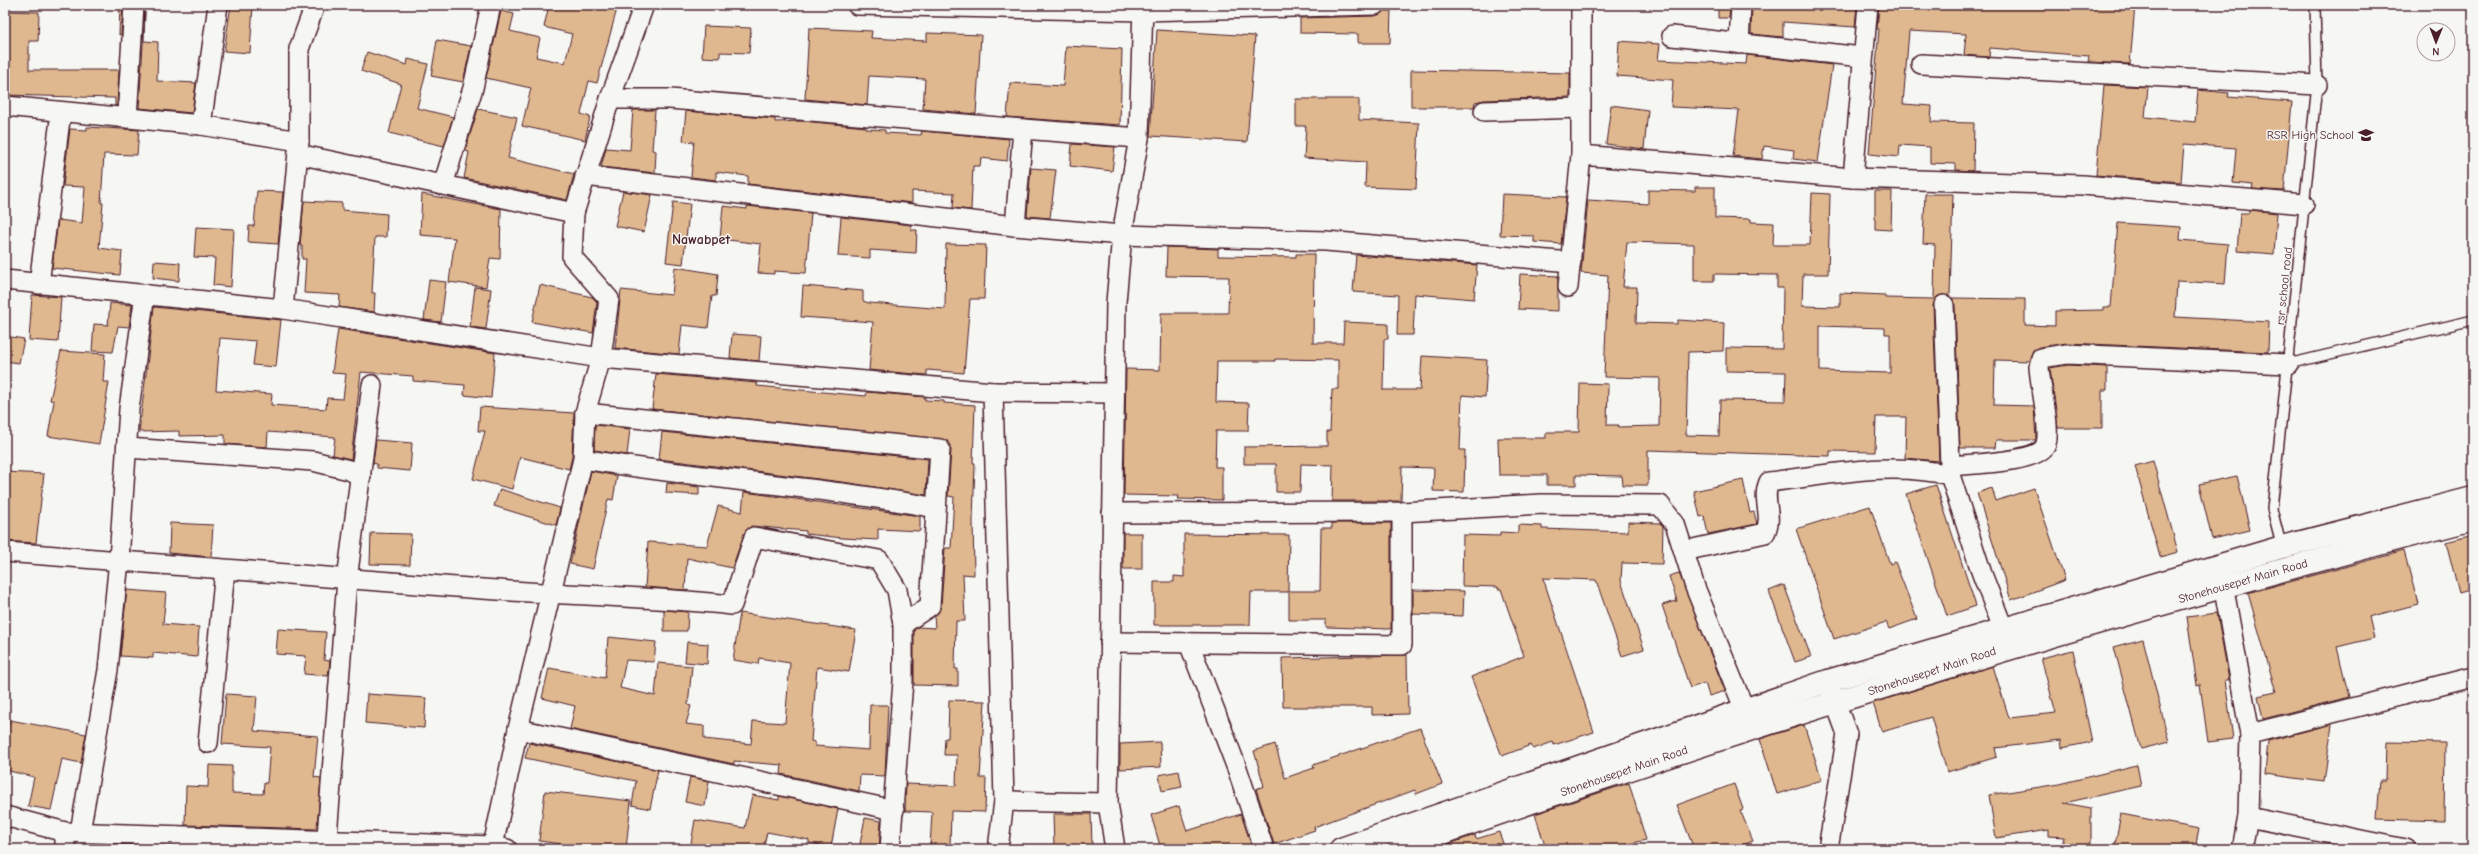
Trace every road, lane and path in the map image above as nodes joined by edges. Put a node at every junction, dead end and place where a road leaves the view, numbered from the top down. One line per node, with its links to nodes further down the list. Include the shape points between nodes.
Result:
1 (134, 5): 23 (street)
2 (218, 5): 24 (street)
3 (315, 5): 27 (street, via 299,49)
4 (491, 5): 31 (street, via 472,88)
5 (644, 5): 18 (street)
6 (857, 5): 12 (street)
7 (1375, 5): 12 (street)
8 (1581, 5): 20 (street)
9 (1741, 5): 14 (street)
10 (1868, 5): 15 (street)
11 (2315, 5): 17 (lane, rsr school road)
12 (1143, 8): 26 (street)
13 (1672, 36): 14 (street)
14 (1739, 44): 15 (street)
15 (1862, 57): 30 (street)
16 (1921, 64): 17 (street)
17 (2317, 85): 32 (lane, rsr school road)
18 (610, 99): 25 (street, via 670,99); 29 (street)
19 (5, 106): 22 (street)
20 (1580, 108): 21 (street); 28 (street)
21 (1484, 111)
22 (61, 112): 23 (street); 38 (street)
23 (127, 118): 24 (street)
24 (201, 125): 27 (street)
25 (1022, 129): 26 (street); 34 (street)
26 (1139, 138): 35 (street)
27 (299, 147): 31 (street); 42 (street)
28 (1581, 155): 30 (street); 36 (street)
29 (585, 176): 33 (street); 34 (street)
30 (1853, 178): 32 (street, via 2083,185)
31 (442, 185): 33 (street)
32 (2304, 204): 45 (lane, rsr school road)
33 (574, 213): 44 (street, via 572,256 609,300)
34 (1015, 226): 35 (street)
35 (1122, 235): 36 (street, via 1326,241); 48 (street, via 1116,302)
36 (1571, 262): 39 (street)
37 (5, 280): 38 (street)
38 (39, 284): 40 (street)
39 (1568, 287)
40 (145, 294): 42 (street); 50 (street, via 129,409)
41 (1944, 305): 52 (street)
42 (282, 309): 44 (street)
43 (2473, 320): 45 (lane)
44 (601, 358): 47 (street); 49 (street)
45 (2288, 364): 52 (street, via 2067,354 2046,356 2042,358 2039,367 2046,427 2046,443 2043,449 2035,455); 61 (lane, rsr school road, via 2272,509)
46 (372, 385): 53 (street)
47 (993, 392): 48 (street); 81 (street)
48 (1114, 393): 56 (street)
49 (585, 413): 51 (street); 55 (street, via 940,449)
50 (127, 448): 53 (street, via 313,461 349,470); 62 (street)
51 (583, 459): 55 (street, via 647,470 868,495); 67 (street)
52 (1950, 470): 59 (street, via 1861,469 1770,482 1764,492 1769,522 1765,533); 69 (street, via 1982,574)
53 (360, 476): 65 (street)
54 (2473, 498): 61 (main road)
55 (936, 508): 68 (street, via 930,606)
56 (1112, 512): 57 (street); 70 (street)
57 (1402, 512): 59 (street, via 1542,504 1660,505 1675,524); 71 (street, via 1402,645)
58 (2473, 519): 61 (main road, Stonehousepet Main Road)
59 (1684, 551): 76 (street, via 1695,587)
60 (5, 552): 62 (street)
61 (2285, 557): 63 (main road); 66 (main road, Stonehousepet Main Road)
62 (119, 560): 64 (street); 86 (street, via 108,670)
63 (2218, 566): 66 (street); 69 (main road)
64 (225, 570): 65 (street); 80 (street)
65 (347, 580): 67 (street); 87 (street)
66 (2225, 587): 72 (main road, Stonehousepet Main Road); 79 (street)
67 (550, 594): 68 (street, via 671,599 732,605 754,537 879,560 897,590); 77 (street)
68 (903, 624): 83 (street, via 903,681)
69 (2003, 628): 72 (main road)
70 (1110, 642): 71 (street); 82 (street)
71 (1189, 643): 92 (street, via 1238,771)
72 (1954, 654): 74 (main road); 75 (main road, Stonehousepet Main Road)
73 (2473, 677): 79 (street)
74 (1828, 681): 75 (street); 76 (main road)
75 (1834, 703): 78 (main road, Stonehousepet Main Road); 95 (street, via 1847,734)
76 (1745, 708): 78 (street); 93 (main road)
77 (518, 729): 83 (street); 88 (street)
78 (1752, 729): 94 (main road, Stonehousepet Main Road)
79 (2250, 734): 85 (street)
80 (208, 743)
81 (1004, 801): 82 (street); 90 (street)
82 (1108, 803): 91 (street)
83 (894, 810): 89 (street)
84 (5, 816): 86 (street)
85 (2248, 818): 96 (street); 97 (street)
86 (70, 838): 87 (street)
87 (326, 845): 88 (street)
88 (500, 847)
89 (890, 849)
90 (998, 849)
91 (1115, 849)
92 (1264, 849)
93 (1341, 849)
94 (1399, 849)
95 (1828, 849)
96 (2242, 849)
97 (2405, 849)

